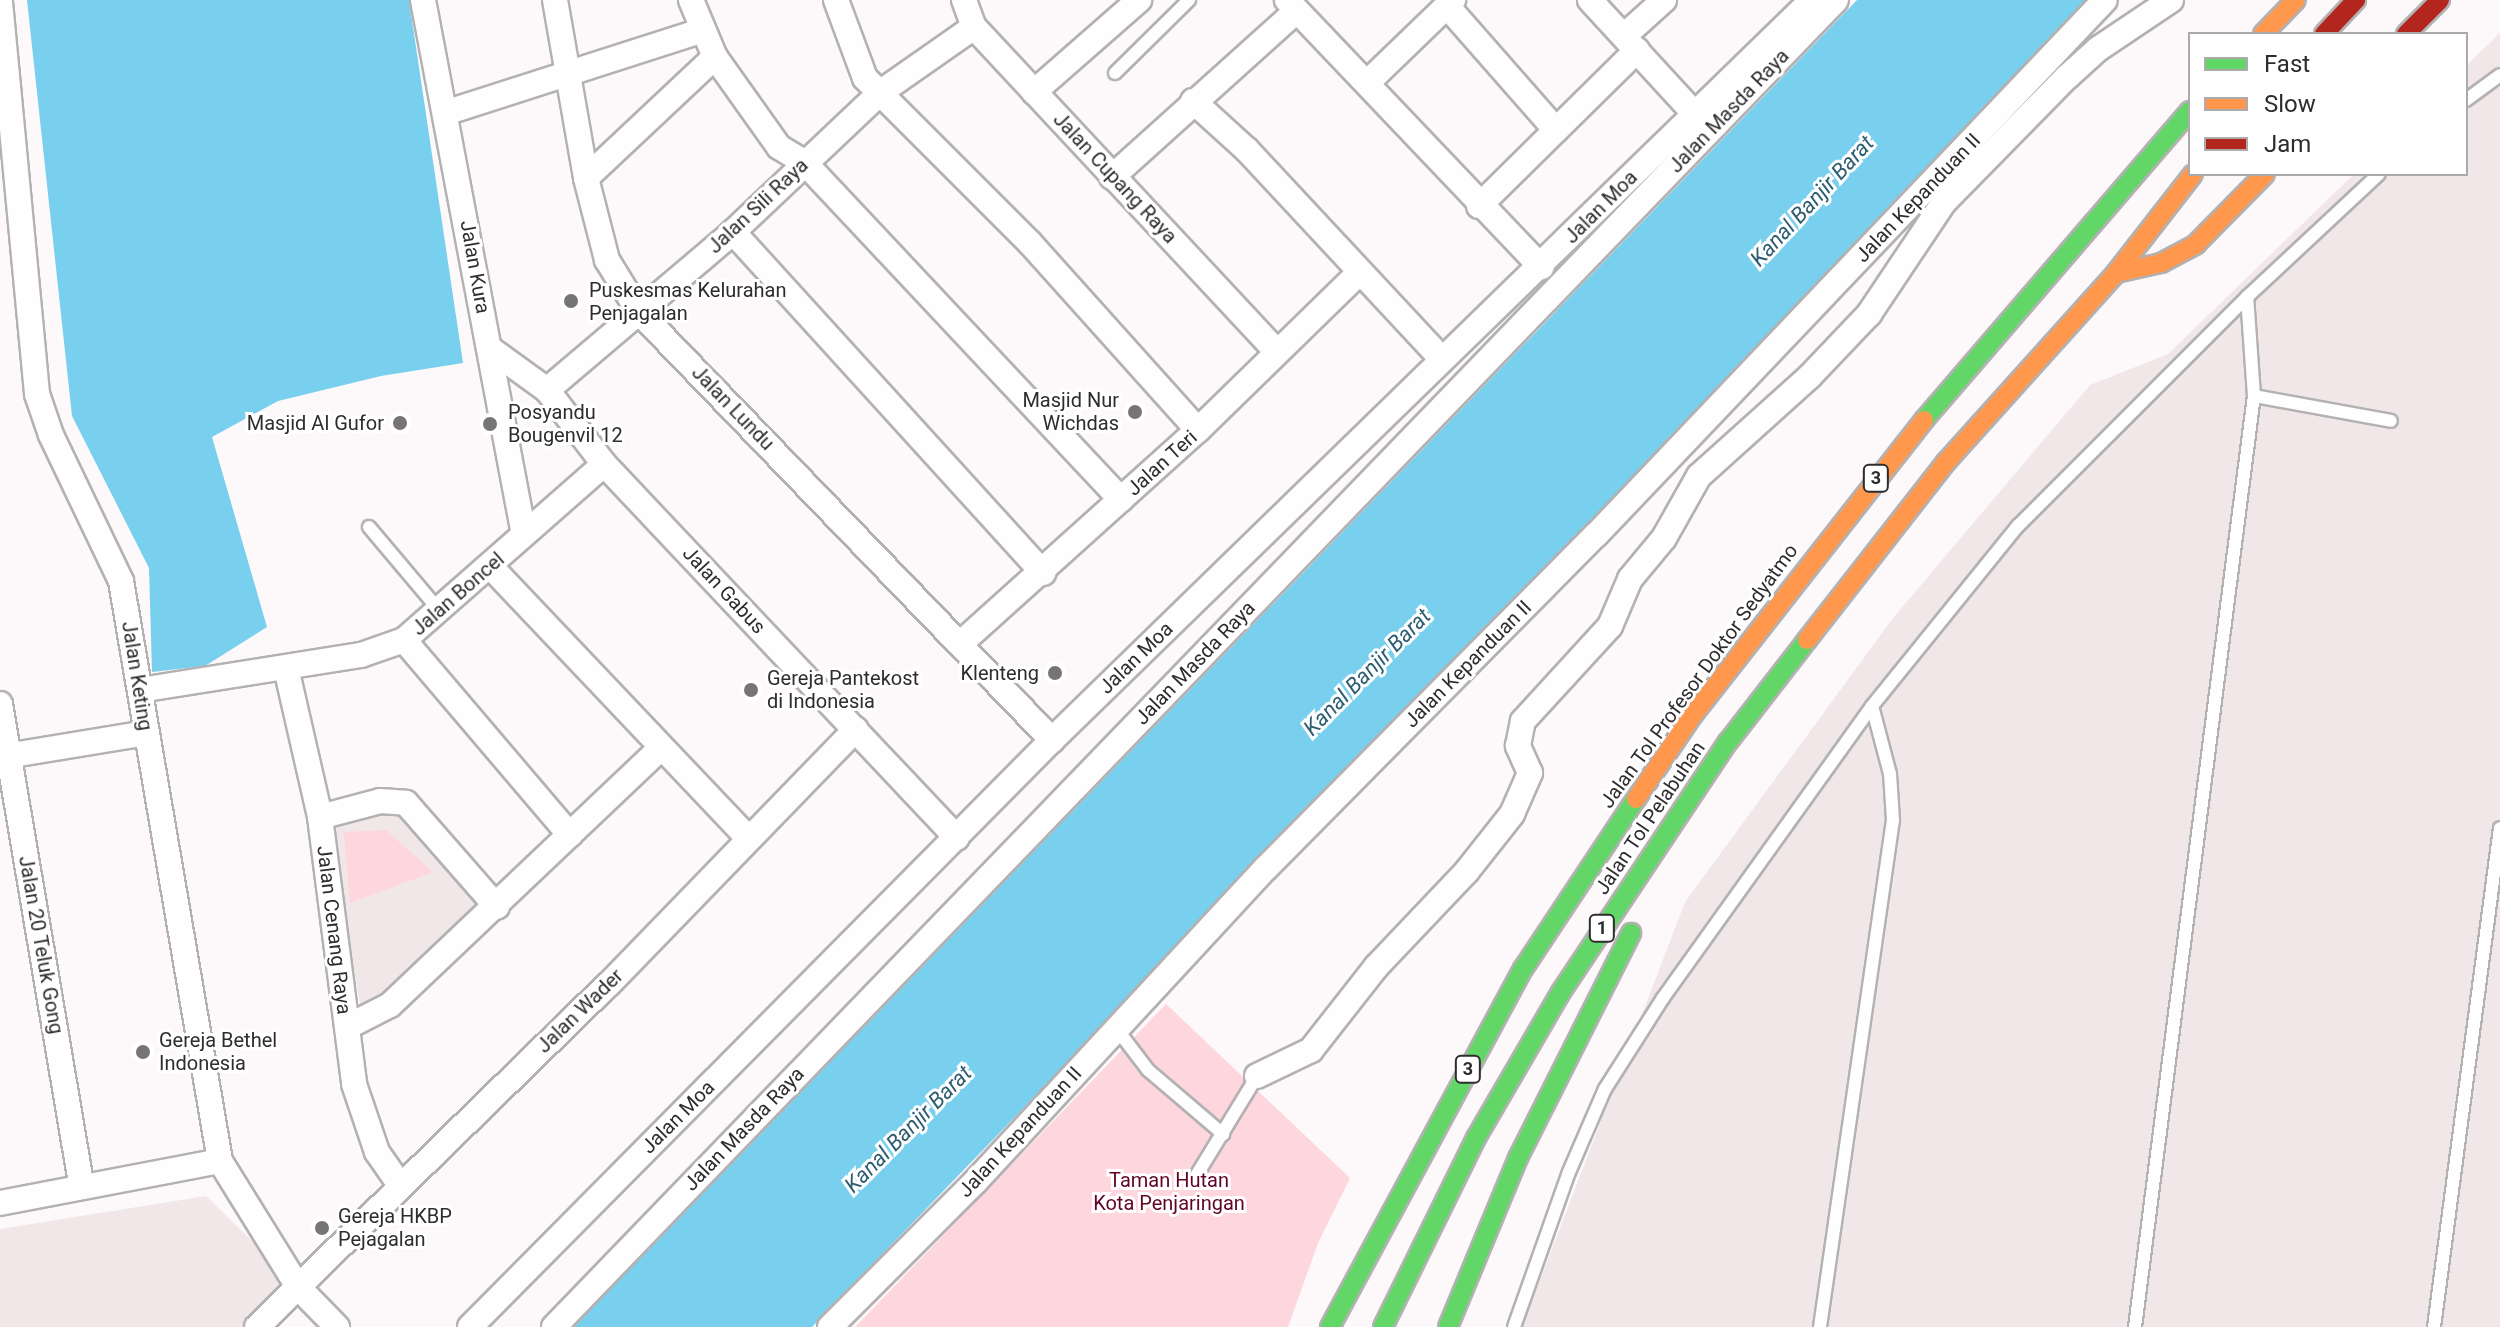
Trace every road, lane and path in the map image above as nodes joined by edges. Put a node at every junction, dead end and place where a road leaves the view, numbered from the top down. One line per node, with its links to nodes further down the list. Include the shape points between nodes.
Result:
1 (423, 0): 35 (street, Jalan Kura)
2 (555, 0): 28 (street, Jalan Lundu)
3 (691, 0): 21 (street)
4 (836, 0): 31 (street, via 865,78)
5 (964, 0): 20 (street, Jalan Cupang Raya)
6 (1189, 0): 27 (lane)
7 (1590, 0): 25 (street)
8 (1664, 0): 25 (street)
9 (1812, 0): 37 (street, Jalan Moa)
10 (1836, 0): 100 (street, Jalan Masda Raya)
11 (2105, 0): 88 (street, Jalan Kepanduan II, via 1727,400)
12 (2171, 0): 89 (street, Jalan Kepanduan II, via 2098,49 2034,111 1944,202 1869,314 1810,376 1699,476 1664,538 1630,579 1610,626 1523,721 1518,746 1530,773 1512,814 1467,871 1376,967 1311,1050)
13 (2296, 0): 22 (highway)
14 (2356, 0): 23 (highway)
15 (2440, 0): 24 (highway)
16 (0, 2): 47 (street, Jalan Keting)
17 (1289, 3): 30 (street); 34 (street)
18 (1450, 3): 30 (street); 38 (street)
19 (1122, 5): 32 (street)
20 (974, 27): 31 (street, Jalan Sili Raya); 32 (street, Jalan Cupang Raya)
21 (703, 30): 26 (street); 28 (street)
22 (2265, 32)
23 (2326, 32)
24 (2408, 32)
25 (1630, 43): 37 (street); 38 (street)
26 (715, 57): 39 (street, via 779,147); 44 (street)
27 (1115, 73)
28 (569, 75): 35 (street); 44 (street, Jalan Lundu)
29 (2500, 75): 33 (lane)
30 (1367, 83): 45 (street)
31 (881, 92): 39 (street, Jalan Sili Raya); 59 (street, via 1030,243)
32 (1034, 92): 43 (street, Jalan Cupang Raya)
33 (2468, 99)
34 (1193, 101): 43 (street); 50 (street, via 1247,150)
35 (448, 112): 53 (street, Jalan Kura)
36 (2188, 113): 102 (highway, Jalan Tol Profesor Doktor Sedyatmo / 3, via 1912,434 1692,716 1523,969)
37 (1695, 114): 48 (street, Jalan Moa)
38 (1556, 130): 45 (street)
39 (804, 162): 46 (street, Jalan Sili Raya); 61 (street)
40 (2191, 176): 49 (highway, 3)
41 (2263, 176): 49 (highway, via 2196,244 2161,263)
42 (2377, 176): 51 (lane)
43 (1112, 177): 54 (street, Jalan Cupang Raya)
44 (586, 178): 52 (street, Jalan Lundu, via 607,260)
45 (1479, 206): 48 (street)
46 (733, 232): 52 (street, Jalan Sili Raya); 65 (street)
47 (11, 249): 71 (street, Jalan Keting, via 37,394 51,435 112,553)
48 (1541, 267): 55 (street, Jalan Moa)
49 (2116, 273): 70 (highway, 3, via 1946,462)
50 (1358, 274): 54 (street, Jalan Teri); 55 (street)
51 (2247, 297): 57 (lane); 73 (lane, via 2018,526)
52 (639, 312): 56 (street, Jalan Sili Raya); 68 (street, Jalan Lundu)
53 (489, 348): 56 (street, Jalan Gabus); 63 (street, Jalan Kura)
54 (1276, 351): 59 (street, Jalan Teri)
55 (1442, 359): 76 (street, Jalan Moa)
56 (547, 390): 60 (street, Jalan Gabus)
57 (2254, 396): 58 (lane); 107 (lane)
58 (2391, 421)
59 (1198, 430): 61 (street, Jalan Teri)
60 (604, 464): 63 (street, Jalan Boncel); 74 (street, Jalan Gabus)
61 (1121, 500): 65 (street, Jalan Teri)
62 (369, 527): 66 (lane)
63 (524, 535): 64 (street, Jalan Boncel)
64 (490, 566): 66 (street, Jalan Boncel); 77 (street)
65 (1043, 573): 68 (street, Jalan Teri)
66 (439, 610): 67 (street, Jalan Boncel)
67 (404, 640): 69 (street, Jalan Boncel, via 361,655); 81 (street)
68 (960, 644): 76 (street, Jalan Lundu)
69 (286, 668): 71 (street, Jalan Boncel); 79 (street, Jalan Cenang Raya)
70 (1781, 677): 84 (highway, via 1744,753); 103 (highway, Jalan Tol Pelabuhan / 1, via 1728,742 1617,904 1507,1085)
71 (140, 690): 75 (street, Jalan Keting)
72 (0, 704): 78 (street, Jalan 20 Teluk Gong)
73 (1872, 706): 105 (lane, via 1663,998 1605,1089); 106 (lane, via 1890,774 1893,820)
74 (856, 729): 82 (street, Jalan Wader); 83 (street, Jalan Gabus)
75 (146, 733): 78 (street); 91 (street, Jalan Keting)
76 (1052, 740): 83 (street, Jalan Moa)
77 (661, 748): 81 (street); 82 (street)
78 (5, 756): 94 (street, Jalan 20 Teluk Gong)
79 (320, 817): 85 (street, via 380,801 406,803); 87 (street, Jalan Cenang Raya)
80 (2500, 828): 108 (lane)
81 (570, 835): 85 (street)
82 (748, 838): 93 (street, Jalan Wader, via 608,985)
83 (957, 838): 99 (street, Jalan Moa)
84 (1674, 860)
85 (497, 907): 87 (street, via 390,1005)
86 (1643, 912): 104 (highway, via 1598,990 1518,1158)
87 (347, 1027): 93 (street, Jalan Cenang Raya, via 361,1107 377,1152)
88 (1116, 1028): 90 (lane, via 1148,1070); 101 (street, Jalan Kepanduan II, via 975,1182)
89 (1257, 1076): 90 (lane)
90 (1223, 1134): 92 (lane)
91 (220, 1161): 94 (street); 96 (street, Jalan Keting)
92 (1193, 1181)
93 (400, 1185): 96 (street, Jalan Wader)
94 (82, 1187): 95 (street)
95 (0, 1203)
96 (298, 1287): 97 (street, Jalan Wader); 98 (street, Jalan Keting)
97 (257, 1327)
98 (337, 1327)
99 (470, 1327)
100 (554, 1327)
101 (830, 1327)
102 (1330, 1327)
103 (1383, 1327)
104 (1448, 1327)
105 (1514, 1327)
106 (1820, 1327)
107 (2135, 1327)
108 (2434, 1327)

